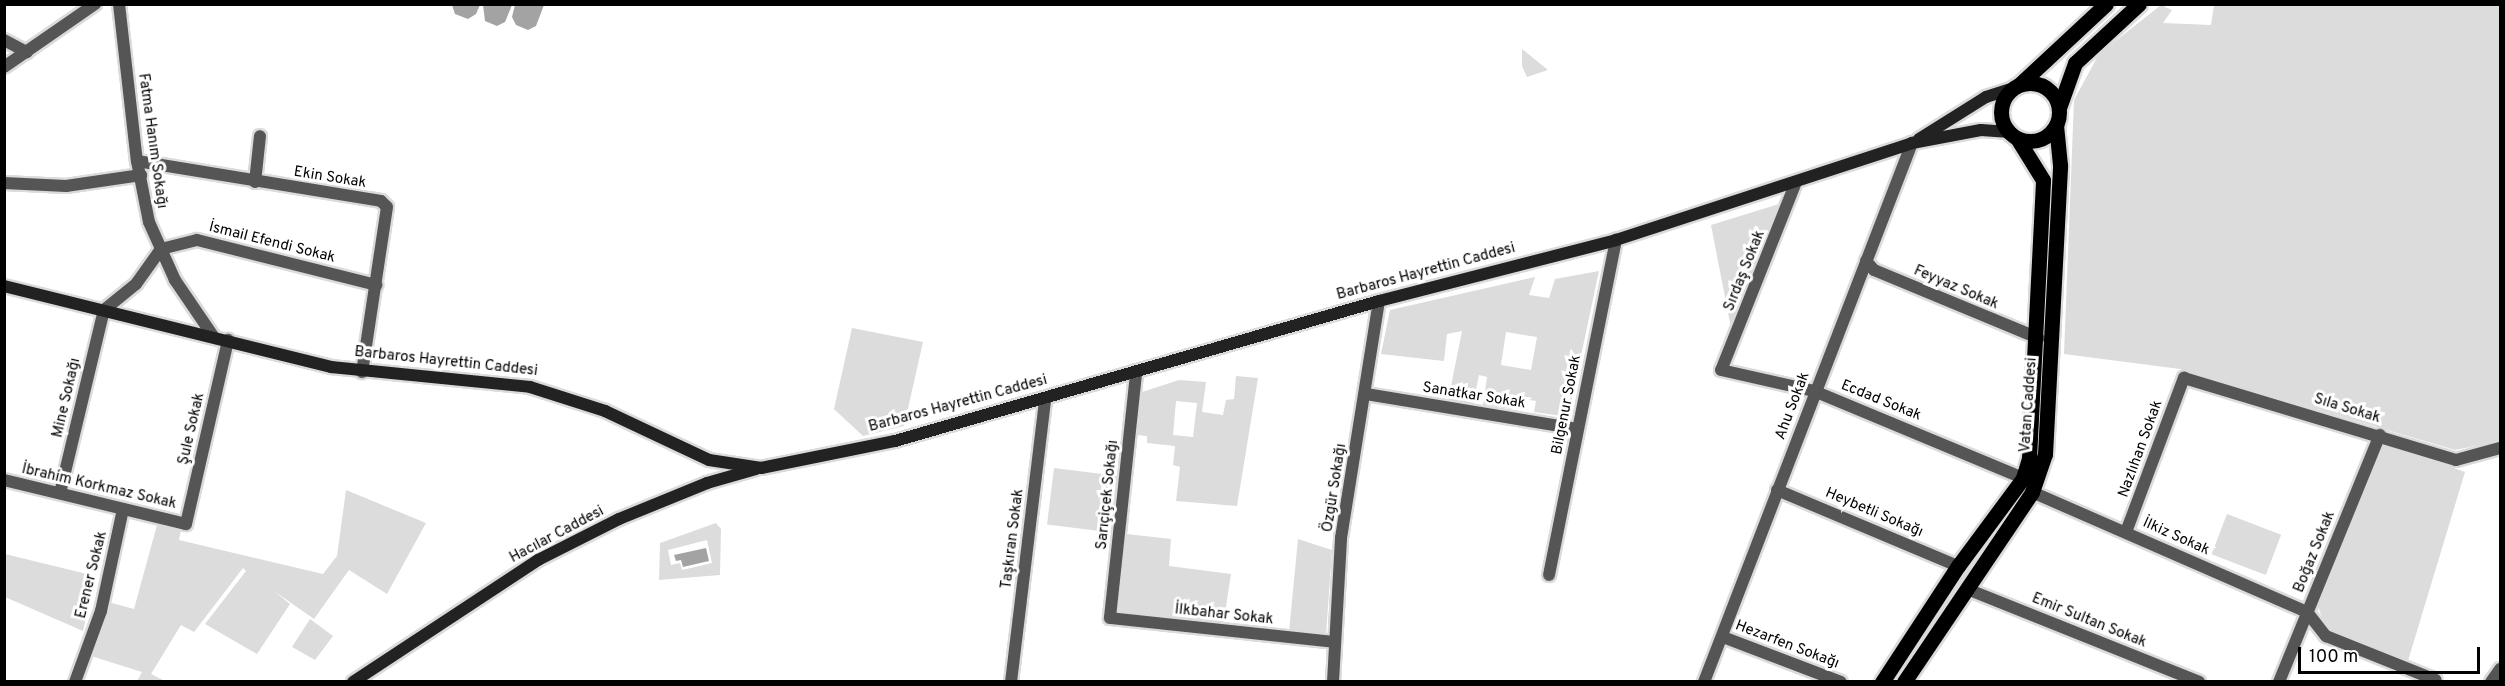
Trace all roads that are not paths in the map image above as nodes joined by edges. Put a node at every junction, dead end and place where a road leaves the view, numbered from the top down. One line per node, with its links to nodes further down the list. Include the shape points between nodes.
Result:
1 (95, 4): 6 (street)
2 (119, 4): 14 (street, Fatma Hanım Sokağı)
3 (2106, 4): 8 (main road)
4 (2139, 4): 9 (main road, via 2075,63)
5 (4, 40): 6 (street)
6 (27, 52): 7 (street)
7 (4, 67)
8 (2015, 87): 9 (main road, via 2045,87); 11 (main road, via 2005,97 2001,115); 13 (street, via 1986,97)
9 (2059, 108): 10 (main road)
10 (2056, 125): 11 (main road, via 2043,138); 43 (main road, Vatan Caddesi, via 2060,165 2045,454)
11 (2013, 135): 13 (street, via 1981,130); 27 (main road, Vatan Caddesi, via 2043,180)
12 (260, 136): 16 (street)
13 (1912, 143): 17 (street, Barbaros Hayrettin Caddesi); 21 (street, Ahu Sokak)
14 (137, 161): 15 (street, Fatma Hanım Sokağı); 16 (street, Ekin Sokak)
15 (141, 175): 18 (street, via 66,186); 20 (street, Fatma Hanım Sokağı, via 149,222)
16 (255, 182): 22 (street, Ekin Sokak, via 381,201 387,207)
17 (1796, 182): 19 (street, Barbaros Hayrettin Caddesi); 29 (street, Sırdaş Sokak)
18 (4, 183)
19 (1616, 240): 24 (street, Barbaros Hayrettin Caddesi); 36 (street, Bilgenur Sokak)
20 (161, 249): 22 (street, İsmail Efendi Sokak, via 197,240); 25 (street, via 136,284); 26 (street, Fatma Hanım Sokağı, via 175,279)
21 (1866, 261): 27 (street, Feyyaz Sokak, via 1874,270); 33 (street, Ahu Sokak)
22 (376, 285): 30 (street, Ekin Sokak)
23 (4, 286): 25 (street, Barbaros Hayrettin Caddesi)
24 (1379, 301): 31 (street, Barbaros Hayrettin Caddesi); 34 (street, Özgür Sokağı)
25 (104, 310): 26 (street, Barbaros Hayrettin Caddesi); 44 (street, Mine Sokağı)
26 (213, 336): 28 (street, Barbaros Hayrettin Caddesi)
27 (2038, 338): 40 (main road, Vatan Caddesi, via 2029,458)
28 (228, 340): 30 (street, Barbaros Hayrettin Caddesi); 46 (street, Şule Sokak)
29 (1721, 370): 33 (street, Ecdad Sokak)
30 (362, 372): 39 (street, Barbaros Hayrettin Caddesi, via 530,387 605,411 709,460)
31 (1136, 374): 35 (street, Barbaros Hayrettin Caddesi); 52 (street, Sarıçiçek Sokağı)
32 (2184, 378): 37 (street, Sıla Sokak); 47 (street, Nazlıhan Sokak)
33 (1815, 391): 40 (street, Ecdad Sokak); 42 (street, Ahu Sokak)
34 (1366, 394): 36 (street, Sanatkar Sokak); 54 (street, Özgür Sokağı, via 1341,538)
35 (1045, 400): 39 (street, Barbaros Hayrettin Caddesi, via 895,441); 60 (street, Taşkıran Sokak)
36 (1577, 429): 49 (street, Bilgenur Sokak)
37 (2380, 435): 38 (street, Sıla Sokak, via 2456,460); 51 (street, Boğaz Sokak)
38 (2500, 448)
39 (761, 468): 59 (street, Hacılar Caddesi, via 707,483 619,519 538,560)
40 (2023, 478): 48 (main road, Vatan Caddesi)
41 (4, 480): 44 (street, İbrahim Korkmaz Sokak)
42 (1777, 490): 48 (street, Heybetli Sokağı); 53 (street, Ahu Sokak)
43 (2032, 492): 47 (street, İlkiz Sokak); 50 (main road, Vatan Caddesi)
44 (60, 493): 45 (street, İbrahim Korkmaz Sokak)
45 (123, 509): 46 (street, İbrahim Korkmaz Sokak); 58 (street, Erener Sokak, via 101,611)
46 (186, 524)
47 (2126, 532): 51 (street, İlkiz Sokak)
48 (1958, 566): 64 (main road, Vatan Caddesi)
49 (1549, 575)
50 (1967, 589): 56 (main road, Vatan Caddesi); 65 (street, Emir Sultan Sokak)
51 (2307, 612): 57 (street, via 2326,636); 66 (street, Boğaz Sokak)
52 (1110, 618): 54 (street, İlkbahar Sokak)
53 (1723, 637): 62 (street, Ahu Sokak); 63 (street, Hezarfen Sokağı)
54 (1335, 642): 61 (street, Özgür Sokağı)
55 (2500, 669): 67 (street)
56 (1910, 680)
57 (2436, 680)
58 (75, 681)
59 (353, 681)
60 (1011, 681)
61 (1333, 681)
62 (1704, 681)
63 (1841, 681)
64 (1882, 681)
65 (2199, 681)
66 (2279, 681)
67 (2492, 681)

